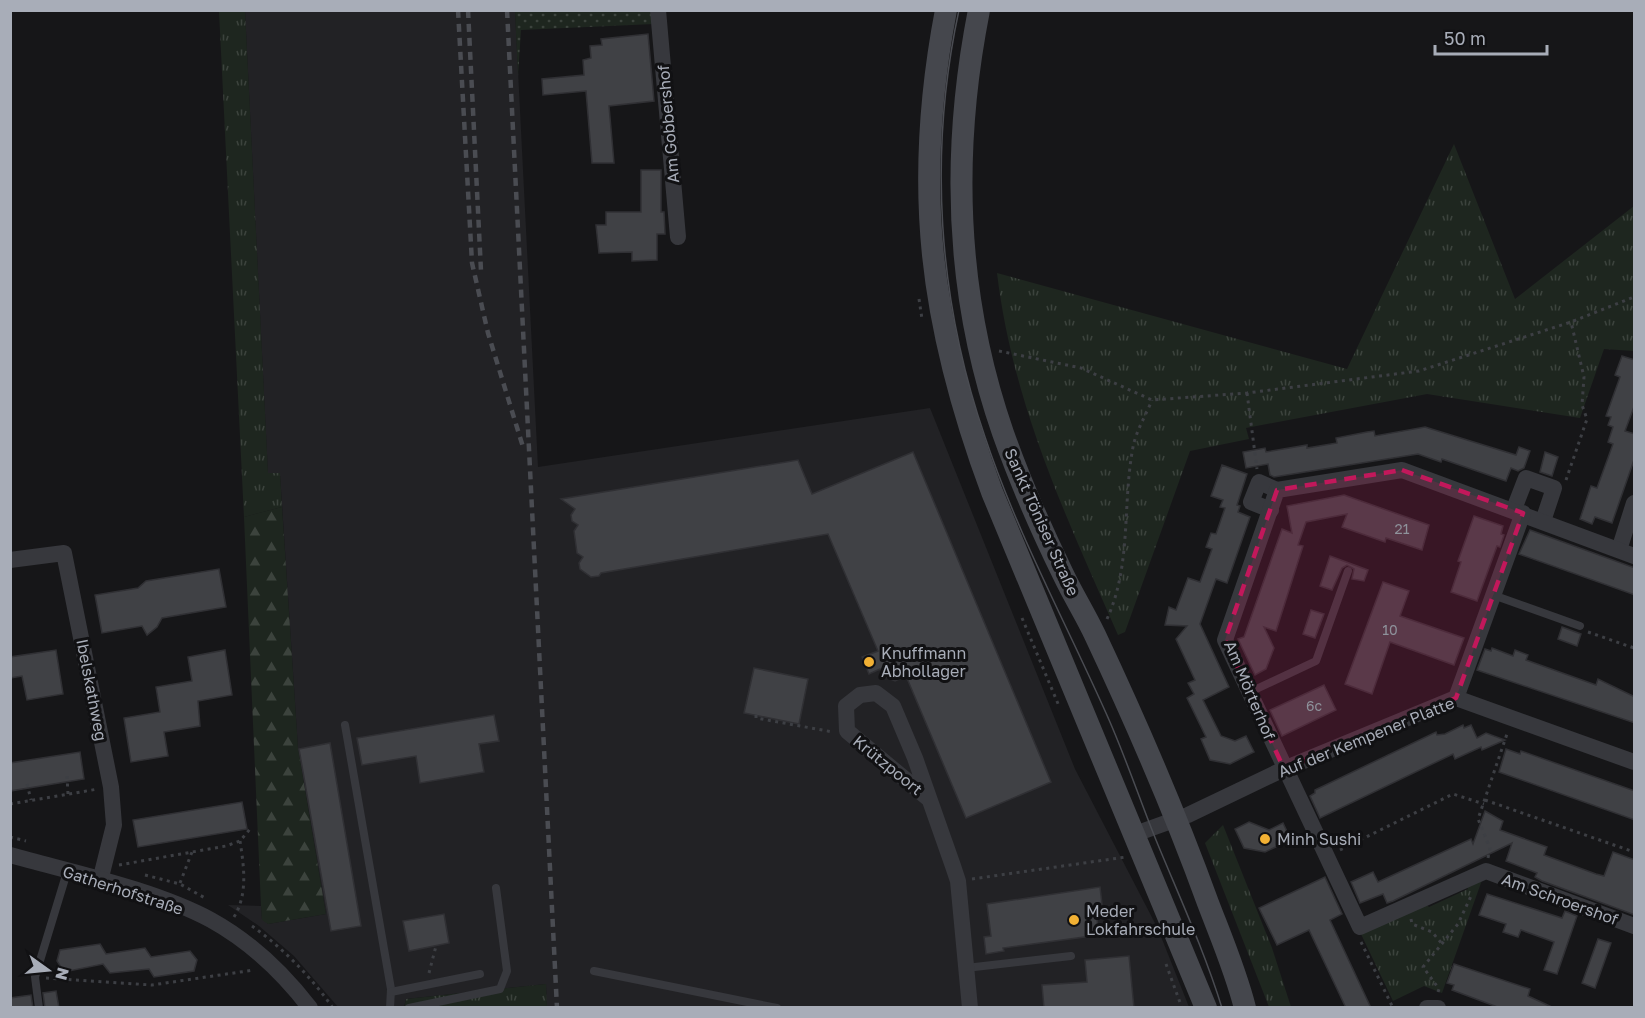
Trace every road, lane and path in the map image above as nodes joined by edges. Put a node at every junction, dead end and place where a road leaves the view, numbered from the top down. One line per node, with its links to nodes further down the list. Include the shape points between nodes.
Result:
1 (658, 10): 4 (street, Am Gobbershof)
2 (946, 10): 43 (main road, Sankt Töniser Straße, via 934,84 928,173 933,263 949,358 992,492)
3 (978, 10): 40 (main road, Sankt Töniser Straße, via 962,118 960,180 968,291 983,361 1003,433 1034,508)
4 (678, 237)
5 (1635, 297): 6 (path)
6 (1571, 322): 8 (path, via 1419,371); 13 (path, via 1584,377 1582,405 1587,419 1560,498)
7 (998, 361): 9 (path, via 994,350 1081,368)
8 (1247, 393): 9 (path); 10 (path)
9 (1152, 400): 21 (path, via 1133,445 1123,569 1105,623)
10 (1259, 482): 11 (street); 14 (street, via 1251,502)
11 (1277, 490): 14 (street, Am Mörterhof); 15 (street, via 1402,470)
12 (1635, 503): 17 (street)
13 (1548, 504): 15 (street, via 1554,489 1526,478); 16 (street)
14 (1271, 510): 24 (street, Am Mörterhof, via 1225,640)
15 (1519, 511): 16 (street); 20 (street)
16 (1543, 521): 17 (street)
17 (1627, 553)
18 (10, 560): 34 (street, Ibelskathweg, via 64,553)
19 (1348, 571): 24 (lane, via 1316,661)
20 (1493, 595): 22 (lane); 25 (street)
21 (1100, 613)
22 (1580, 626): 23 (path)
23 (1635, 648)
24 (1250, 692): 31 (street, Am Mörterhof)
25 (1456, 698): 27 (street, Auf der Kempener Platte); 31 (street, Auf der Kempener Platte)
26 (756, 716): 29 (path, via 824,732)
27 (1512, 718): 30 (street, Auf der Kempener Platte); 38 (path, Am Schroershof)
28 (345, 725): 68 (lane)
29 (847, 731): 36 (street, Krützpoort); 36 (street, Krützpoort, via 846,706 860,695 876,693 893,706)
30 (1635, 762)
31 (1284, 769): 40 (street, Auf der Kempener Platte); 47 (street)
32 (67, 776): 35 (path)
33 (27, 784): 37 (path)
34 (111, 787): 35 (path); 51 (street, Ibelskathweg, via 114,825)
35 (68, 794): 37 (path)
36 (929, 799): 52 (street, Krützpoort)
37 (31, 800): 39 (path)
38 (1484, 802): 45 (path); 47 (path, via 1453,794); 50 (path, Am Schroershof, via 1478,819 1490,848)
39 (10, 804)
40 (1176, 819): 43 (street, Auf der Kempener Platte); 77 (main road, Sankt Töniser Straße)
41 (250, 829): 42 (path)
42 (240, 841): 44 (path); 58 (path, via 243,898)
43 (1139, 845): 52 (path); 76 (main road, Sankt Töniser Straße)
44 (192, 852): 48 (path); 53 (path)
45 (1635, 852)
46 (10, 855): 49 (street, Gatherhofstraße)
47 (1328, 856): 57 (street)
48 (115, 867)
49 (67, 872): 51 (street, Gatherhofstraße); 66 (lane)
50 (1481, 873): 55 (street, Am Schroershof); 56 (street, Am Schroershof); 59 (path, via 1458,924)
51 (100, 881): 58 (street, Gatherhofstraße, via 167,901)
52 (958, 881): 63 (street, Krützpoort)
53 (180, 882)
54 (496, 888): 73 (lane, via 507,971 500,989)
55 (1405, 907): 57 (street, Am Schroershof); 59 (path, via 1413,924 1432,932)
56 (1635, 926)
57 (1360, 927): 78 (path, via 1358,934)
58 (225, 930): 62 (street, Gatherhofstraße)
59 (1443, 945): 69 (path, via 1423,967 1439,989)
60 (436, 946): 67 (path)
61 (1071, 956): 63 (lane)
62 (274, 967): 66 (path, via 152,985); 71 (street, Gatherhofstraße)
63 (966, 968): 75 (street, Krützpoort)
64 (594, 972): 74 (lane)
65 (480, 974): 67 (lane)
66 (36, 977): 70 (lane)
67 (425, 987): 68 (lane)
68 (391, 992): 72 (lane)
69 (1433, 1007)
70 (39, 1008)
71 (310, 1008)
72 (390, 1008)
73 (409, 1008)
74 (777, 1008)
75 (970, 1008)
76 (1206, 1008)
77 (1245, 1008)
78 (1393, 1008)

